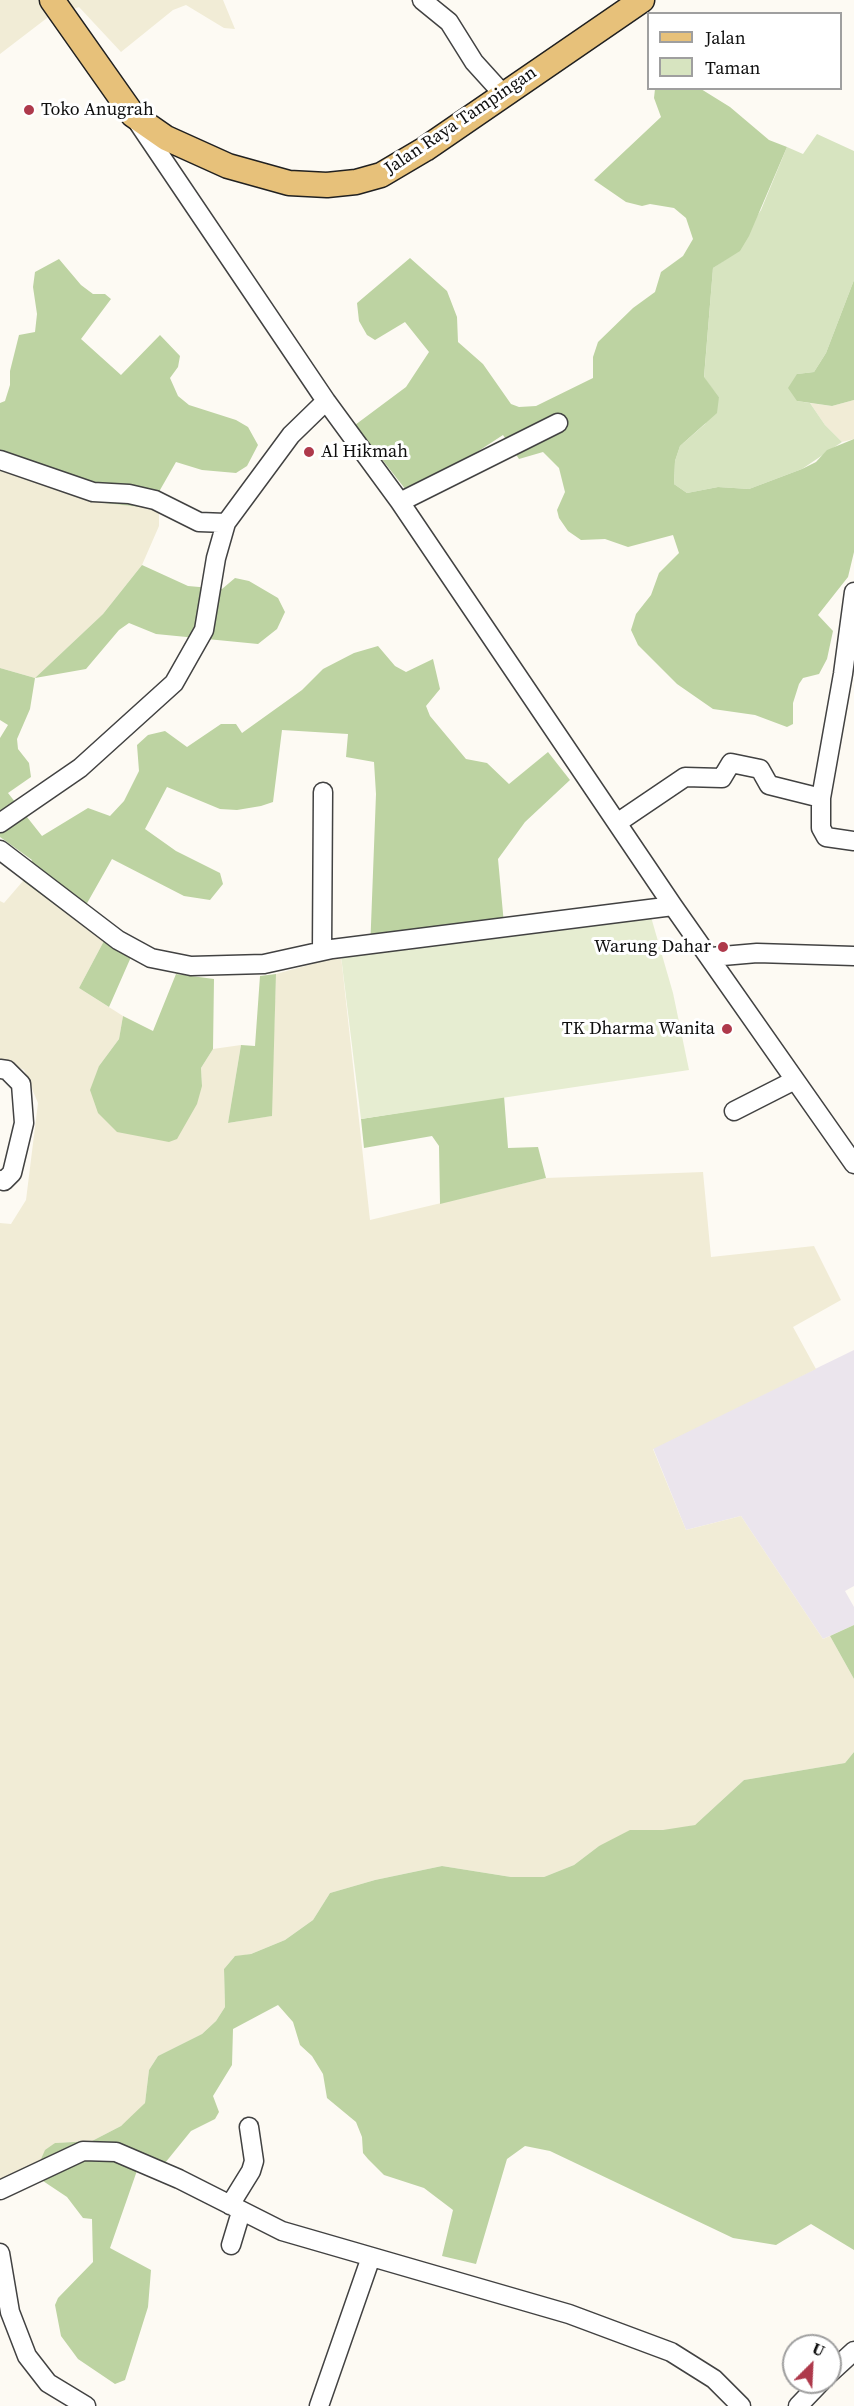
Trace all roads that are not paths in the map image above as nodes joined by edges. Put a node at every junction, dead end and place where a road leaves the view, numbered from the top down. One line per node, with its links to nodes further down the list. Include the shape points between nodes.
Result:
1 (52, 0): 5 (main road, Jalan Raya Tampingan)
2 (422, 0): 4 (street, via 449,22 474,62)
3 (642, 0): 4 (main road, Jalan Raya Tampingan)
4 (504, 94): 5 (main road, Jalan Raya Tampingan, via 381,175 327,185 290,183 228,166 166,138)
5 (133, 115): 6 (street)
6 (326, 401): 9 (street); 10 (street, via 291,435)
7 (558, 423): 9 (street)
8 (0, 460): 10 (street, via 93,492 155,500 199,522)
9 (400, 502): 15 (street)
10 (226, 523): 14 (street, via 204,630 174,683 80,768)
11 (854, 592): 13 (street)
12 (323, 792): 19 (street)
13 (822, 798): 15 (street, via 769,785 760,769 731,763 722,778 685,777); 16 (street, via 821,828 826,837)
14 (0, 823)
15 (617, 823): 18 (street)
16 (854, 842)
17 (0, 850): 19 (street, via 106,933 151,958 190,966 264,964)
18 (673, 906): 19 (street); 21 (street)
19 (322, 951)
20 (854, 956): 21 (street, via 757,953)
21 (711, 957): 23 (street)
22 (0, 1069): 26 (street, via 7,1070 21,1084 24,1123 12,1173)
23 (795, 1080): 24 (street); 25 (street)
24 (734, 1111)
25 (854, 1164)
26 (0, 1180)
27 (249, 2127): 29 (street, via 254,2161)
28 (0, 2190): 29 (street, via 83,2151 104,2150 179,2179)
29 (236, 2208): 30 (street); 32 (street, via 282,2231)
30 (231, 2245)
31 (0, 2253): 36 (street, via 10,2312 27,2356 48,2383)
32 (371, 2257): 37 (street); 38 (street, via 568,2314 671,2352 714,2379)
33 (854, 2351): 34 (street)
34 (842, 2362)
35 (810, 2394): 39 (street)
36 (86, 2406)
37 (319, 2406)
38 (741, 2406)
39 (798, 2406)

